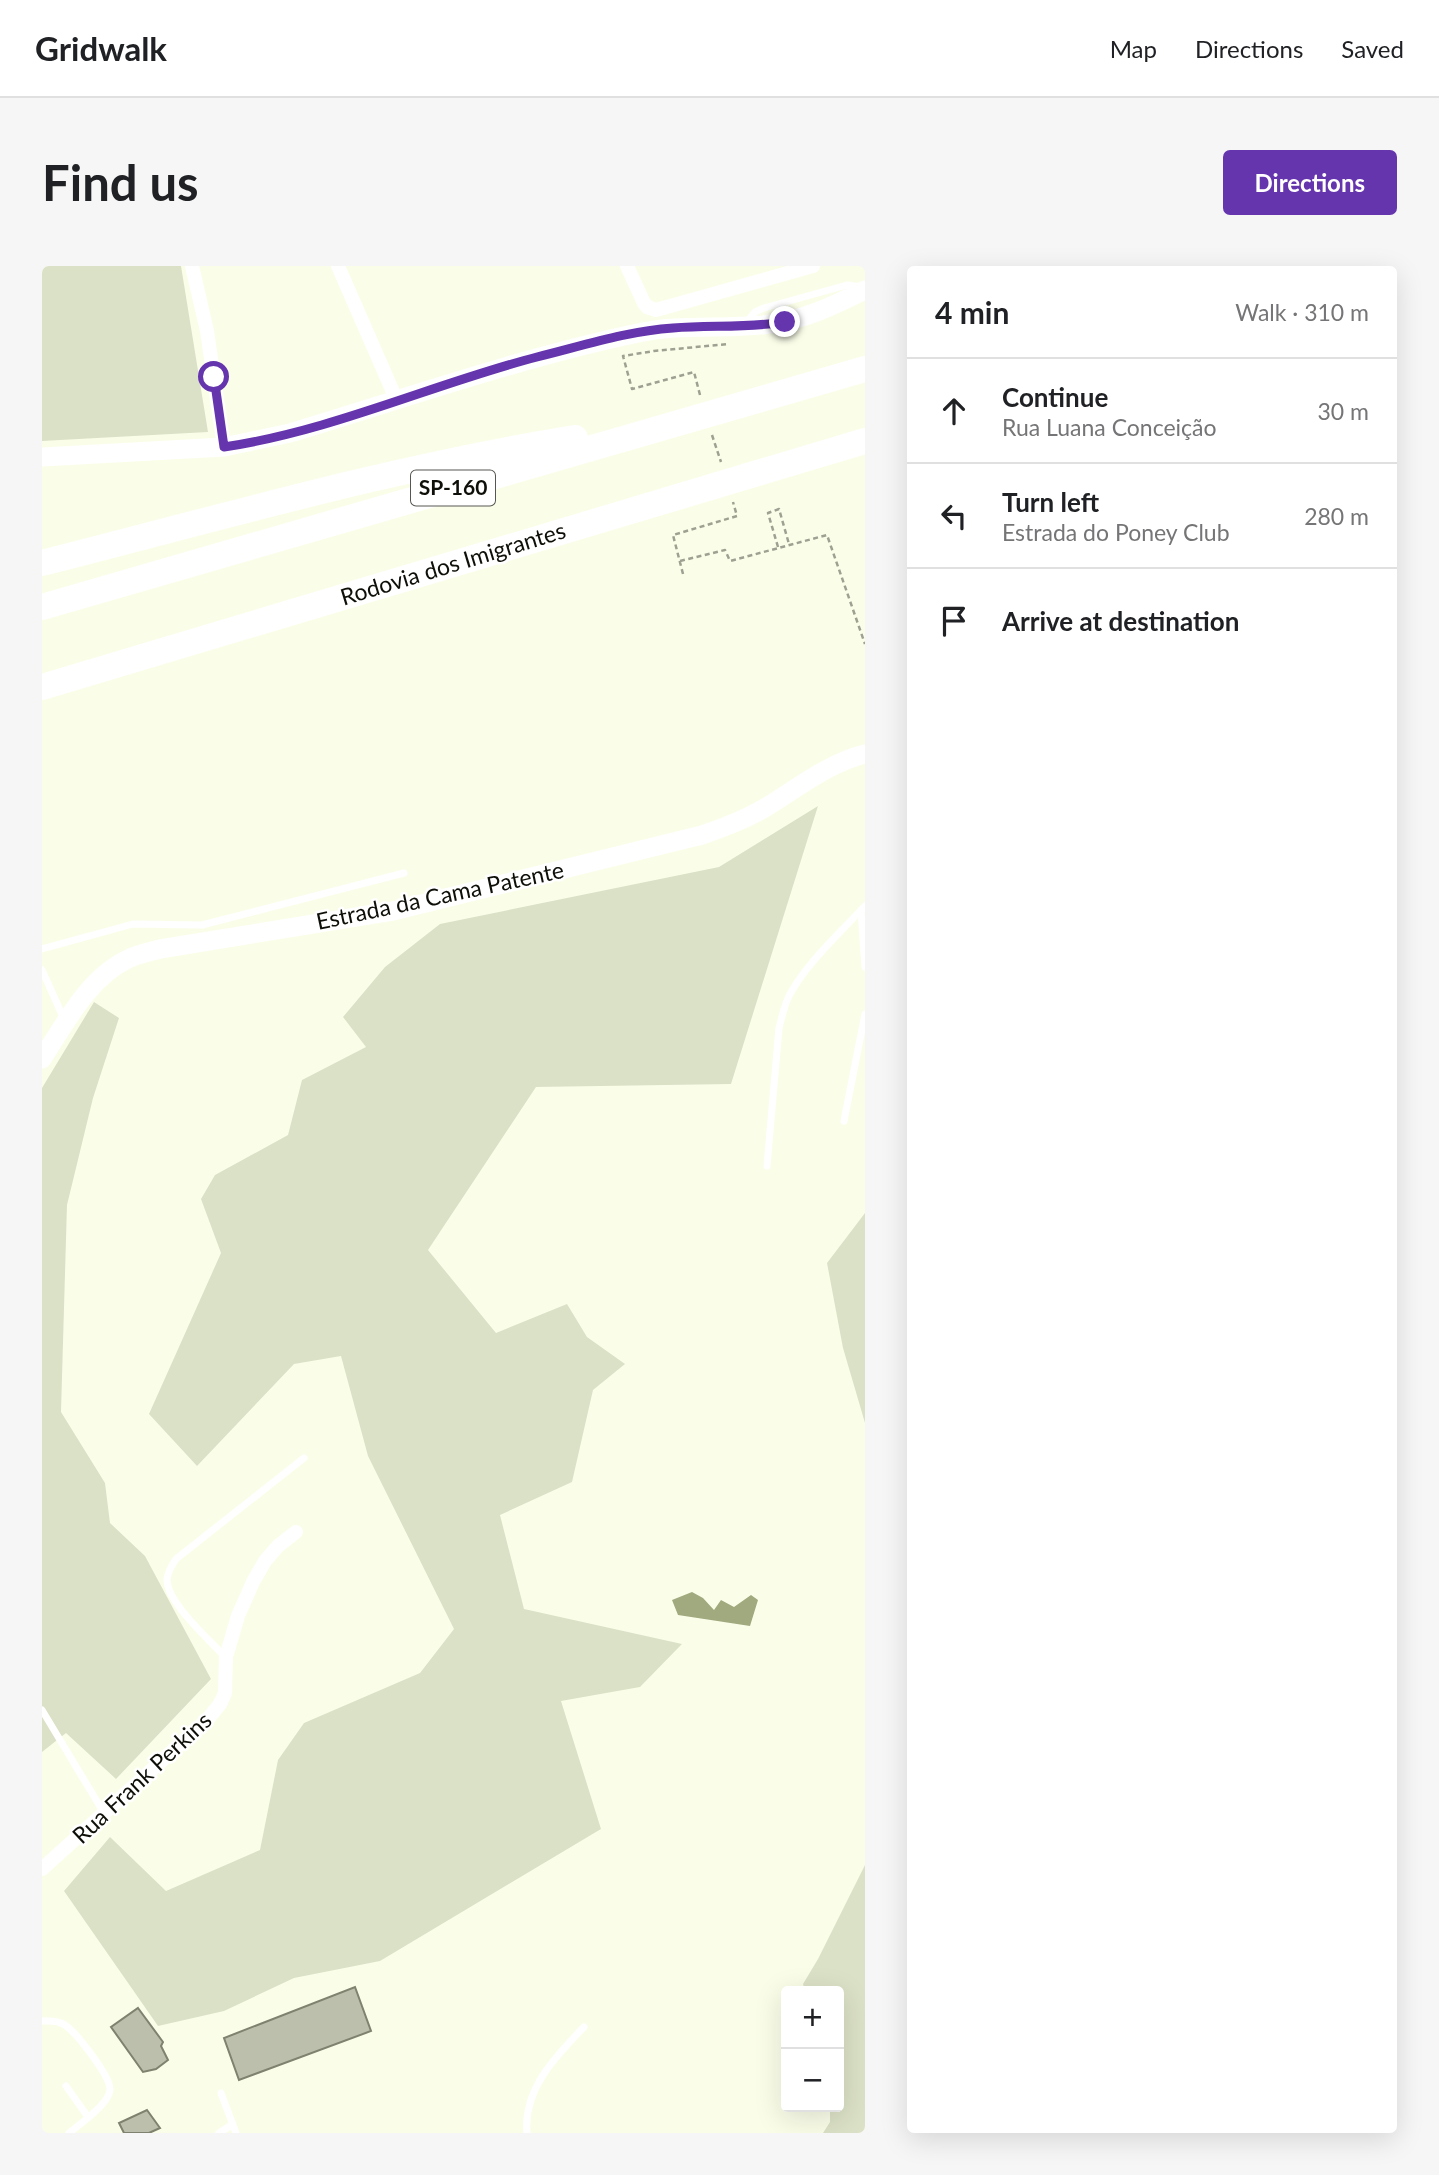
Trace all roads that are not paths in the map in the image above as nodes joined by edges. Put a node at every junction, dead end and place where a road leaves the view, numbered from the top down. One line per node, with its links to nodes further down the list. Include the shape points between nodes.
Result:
1 (192, 266): 10 (street)
2 (338, 266): 7 (street)
3 (627, 266): 4 (street, via 651,309)
4 (813, 266)
5 (865, 289): 7 (street, via 803,317 770,324 640,332)
6 (865, 369): 8 (highway, SP-160)
7 (397, 401): 10 (street)
8 (704, 413): 12 (highway, via 492,451); 13 (highway, SP-160)
9 (865, 441): 14 (highway, Rodovia dos Imigrantes)
10 (224, 447): 11 (street)
11 (42, 457)
12 (42, 563)
13 (42, 607)
14 (42, 687)
15 (865, 754): 22 (street, Estrada da Cama Patente, via 835,766 747,818 702,835 393,911 129,958 89,991)
16 (404, 873): 18 (lane, via 202,925 133,924)
17 (863, 908): 19 (lane); 25 (lane, via 805,973 784,1007)
18 (42, 949)
19 (865, 967)
20 (42, 970): 22 (lane)
21 (865, 1014): 24 (lane)
22 (66, 1022): 23 (street, Estrada da Cama Patente)
23 (42, 1059)
24 (844, 1121)
25 (767, 1166)
26 (304, 1458): 28 (lane, via 170,1568 167,1578 174,1601)
27 (296, 1532): 28 (street, Rua Frank Perkins, via 265,1561 238,1616)
28 (226, 1657): 30 (street, Rua Frank Perkins, via 227,1682 220,1704)
29 (42, 1710): 30 (lane)
30 (104, 1814): 31 (street, Rua Frank Perkins)
31 (42, 1869)
32 (42, 2021): 36 (lane, via 60,2021 72,2029 109,2080 107,2099)
33 (584, 2027): 41 (lane, via 538,2083 529,2101)
34 (66, 2086): 36 (lane)
35 (220, 2093): 37 (lane)
36 (88, 2117): 38 (lane)
37 (233, 2124): 39 (lane); 40 (lane)
38 (69, 2133)
39 (219, 2133)
40 (236, 2133)
41 (527, 2133)

